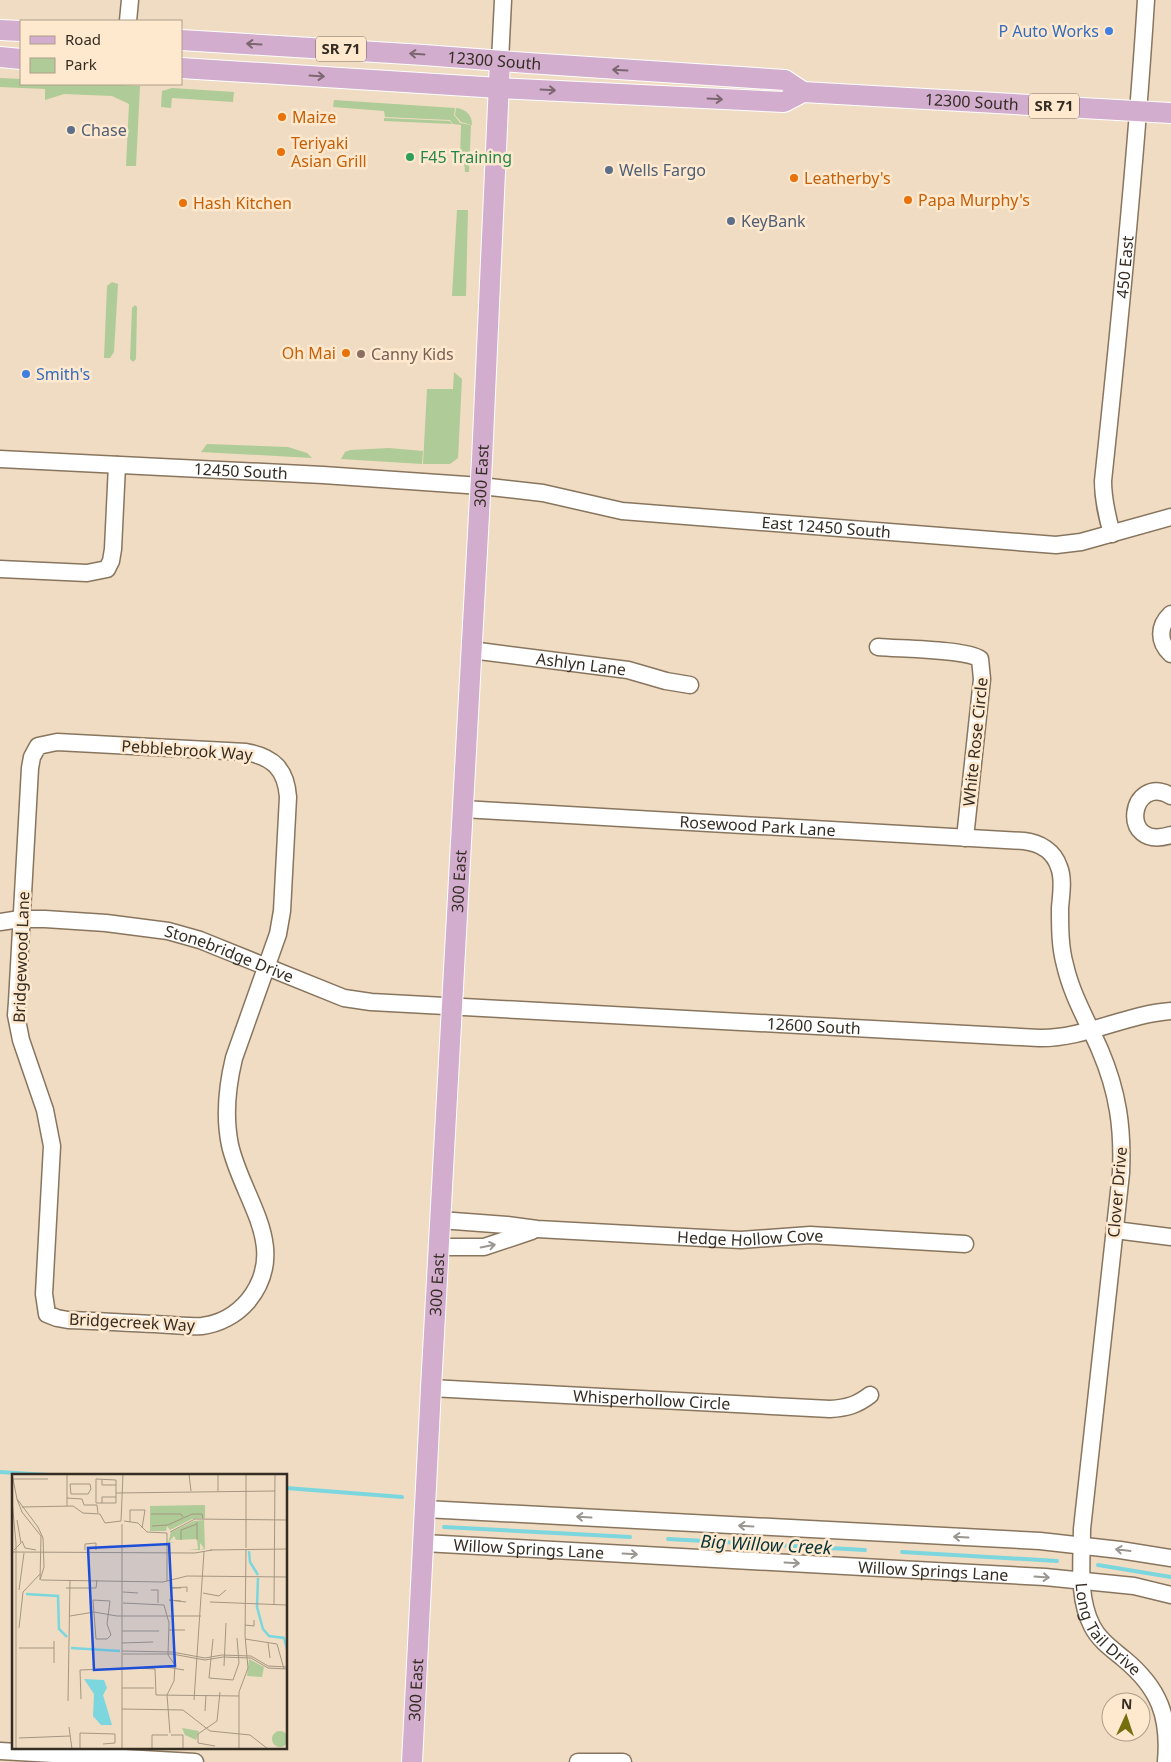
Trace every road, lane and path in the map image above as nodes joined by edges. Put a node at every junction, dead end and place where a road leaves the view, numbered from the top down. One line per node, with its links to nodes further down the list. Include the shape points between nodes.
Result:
1 (130, 0): 4 (street)
2 (503, 0): 10 (street, 300 East)
3 (1146, 0): 14 (street, 450 East)
4 (128, 20)
5 (0, 30): 6 (main road)
6 (20, 31)
7 (182, 40): 10 (main road, 12300 South / SR 71, one-way to 7)
8 (0, 57): 9 (main road)
9 (20, 59)
10 (500, 61): 12 (main road, 300 East); 13 (main road, 12300 South / SR 71, one-way to 10, via 785,80)
11 (182, 68): 12 (main road, 12300 South / SR 71, one-way to 12)
12 (499, 88): 13 (main road, 12300 South / SR 71, one-way to 13, via 784,102); 18 (main road, 300 East)
13 (803, 92): 14 (main road, 12300 South / SR 71)
14 (1138, 111): 15 (main road, 12300 South / SR 71); 20 (street, 450 East, via 1103,481 1103,497)
15 (1171, 113)
16 (0, 459): 17 (street, 12450 South)
17 (117, 465): 18 (street, 12450 South); 21 (street, via 113,549 107,569 87,573)
18 (481, 486): 20 (street, East 12450 South, via 543,493 622,511 1056,545); 24 (main road, 300 East)
19 (1171, 517): 20 (street, East 12450 South)
20 (1112, 534)
21 (0, 568)
22 (1171, 614): 25 (street, via 1164,620 1161,636)
23 (878, 647): 31 (street, White Rose Circle, via 959,652 980,659 982,679)
24 (471, 650): 26 (street, Ashlyn Lane, via 628,670); 29 (main road, 300 East)
25 (1171, 654)
26 (690, 685)
27 (38, 746): 33 (street, Bridgewood Lane, via 30,768); 35 (street, Pebblebrook Way, via 57,742 246,752 263,756 278,766 288,797 282,911 278,934)
28 (1171, 796): 30 (street, via 1158,792 1146,795 1137,804 1134,816 1138,828 1147,836)
29 (463, 809): 31 (street, Rosewood Park Lane); 36 (main road, 300 East)
30 (1171, 835)
31 (965, 838): 32 (street, Rosewood Park Lane, via 1033,842)
32 (1049, 852): 38 (street, Clover Drive, via 1059,867 1061,877 1060,928 1065,965)
33 (20, 920): 34 (street, Stonebridge Drive); 35 (street, Stonebridge Drive, via 106,923 168,931); 45 (street, Bridgewood Lane, via 18,1027 45,1110 52,1146 44,1294)
34 (0, 922)
35 (266, 966): 36 (street, Stonebridge Drive, via 351,999); 45 (street, Bridgecreek Way, via 234,1058 226,1110 234,1160 259,1221 266,1250 266,1266 255,1293 234,1314 202,1326 68,1320)
36 (453, 1007): 38 (street, 12600 South, via 1039,1038 1057,1038); 39 (main road, 300 East)
37 (1171, 1011): 38 (street, 12600 South, via 1144,1014)
38 (1089, 1030): 41 (street, Clover Drive, via 1100,1050 1120,1114 1122,1151)
39 (440, 1220): 40 (street, Hedge Hollow Cove); 44 (main road, 300 East)
40 (537, 1229): 43 (street, Hedge Hollow Cove, via 741,1240 810,1235); 44 (street, Hedge Hollow Cove, one-way to 40, via 484,1247)
41 (1115, 1230): 42 (street); 50 (street, Clover Drive)
42 (1171, 1237)
43 (965, 1244)
44 (439, 1247): 46 (main road, 300 East)
45 (47, 1314)
46 (431, 1388): 47 (street, Whisperhollow Circle, via 830,1409 858,1404); 48 (main road, 300 East)
47 (870, 1395)
48 (425, 1509): 49 (main road, 300 East); 50 (street, one-way to 48)
49 (424, 1543): 52 (street, Willow Springs Lane, one-way to 52); 57 (main road, 300 East)
50 (1082, 1545): 51 (street, one-way to 50); 52 (street, Long Tail Drive)
51 (1171, 1558)
52 (1082, 1580): 53 (street, Willow Springs Lane, via 1134,1586); 60 (street, Long Tail Drive, via 1085,1607 1092,1626 1100,1638 1137,1670 1158,1699 1167,1731)
53 (1171, 1595)
54 (0, 1751): 55 (street)
55 (134, 1753): 56 (street)
56 (195, 1762)
57 (412, 1762)
58 (578, 1762): 59 (street)
59 (623, 1762)
60 (1166, 1762)

